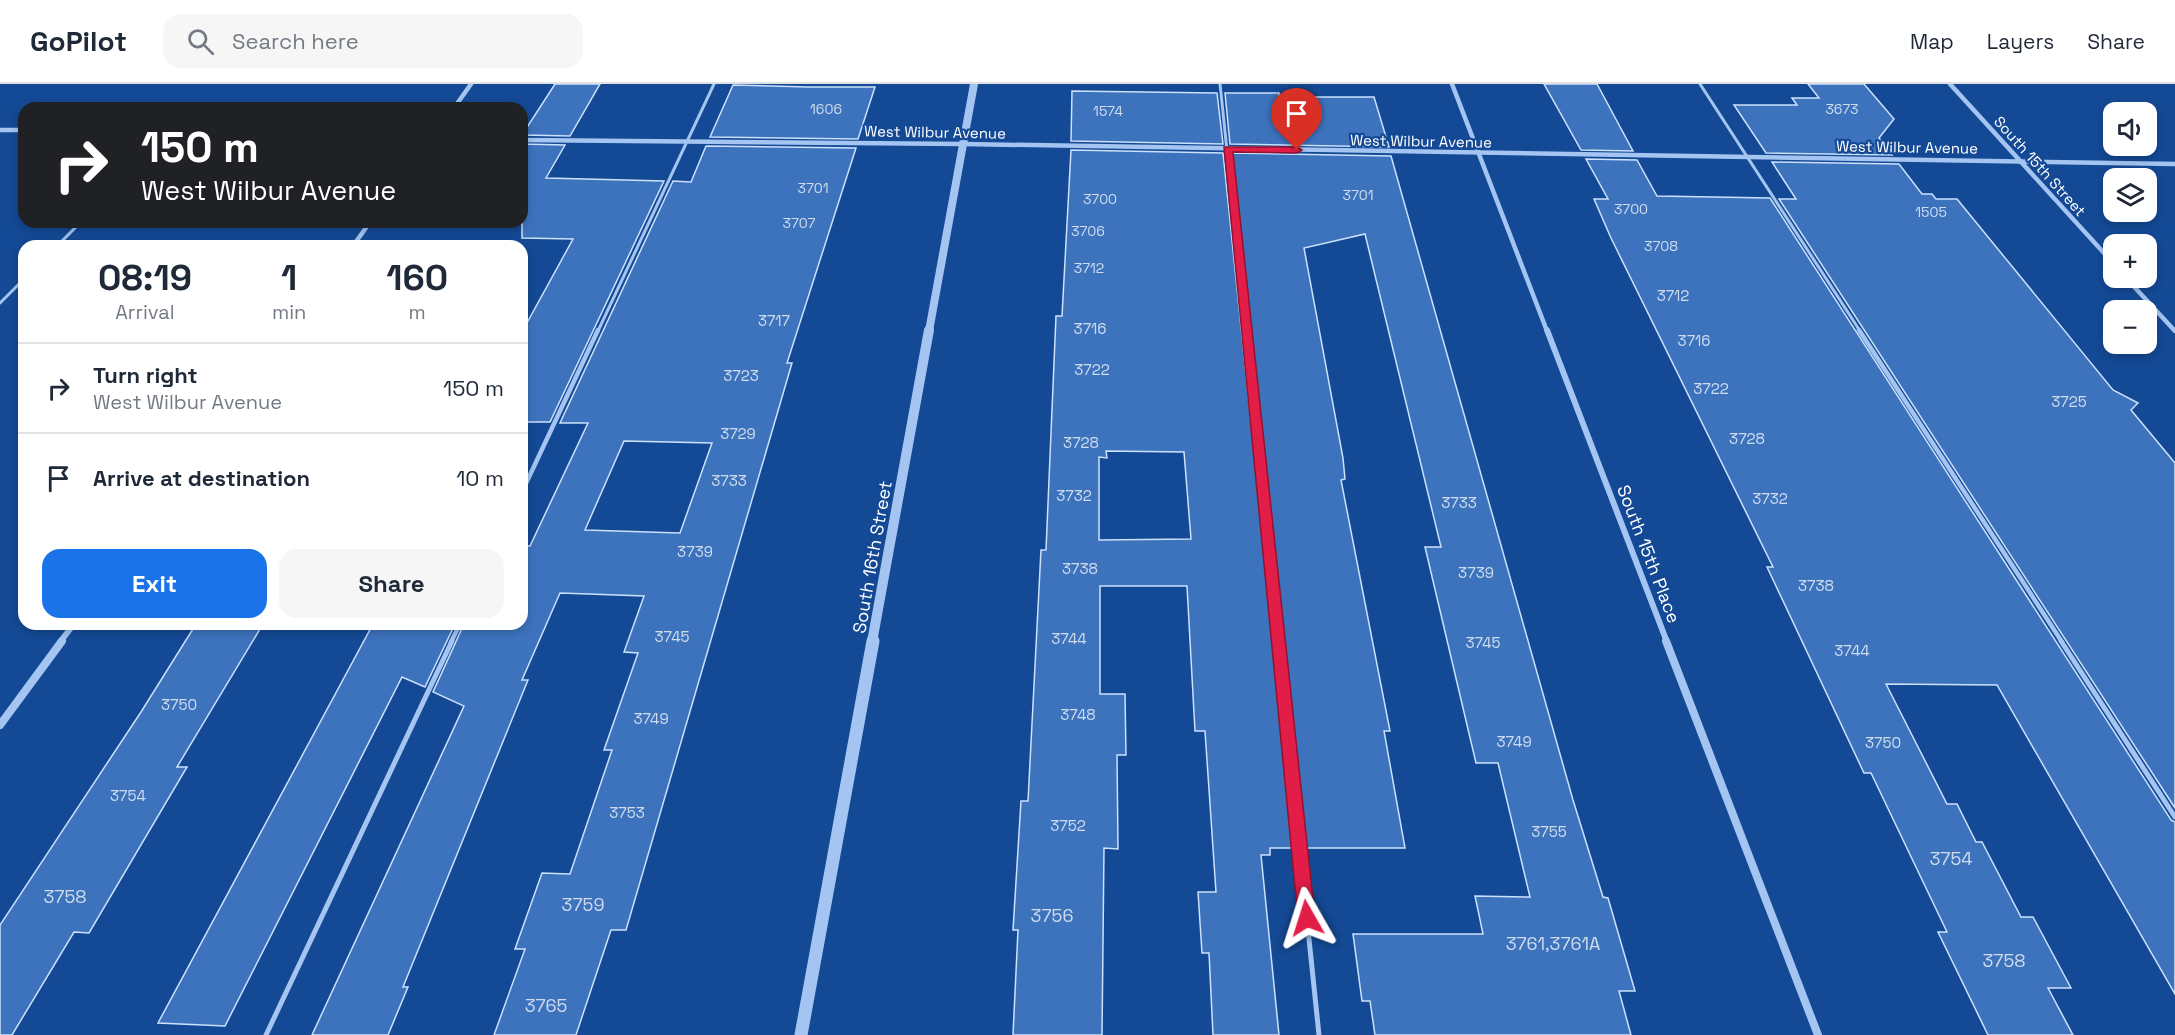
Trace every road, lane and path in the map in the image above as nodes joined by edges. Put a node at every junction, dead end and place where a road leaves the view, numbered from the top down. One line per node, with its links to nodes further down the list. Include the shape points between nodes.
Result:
1 (471, 84): 8 (street)
2 (714, 84): 12 (lane)
3 (974, 84): 13 (street, South 16th Street)
4 (1220, 84): 14 (lane)
5 (1452, 84): 15 (street, South 15th Place)
6 (1700, 84): 16 (lane)
7 (1950, 84): 17 (street, South 15th Street)
8 (458, 102)
9 (0, 130): 10 (street)
10 (18, 130)
11 (528, 140): 12 (street, West Wilbur Avenue)
12 (687, 142): 13 (street, West Wilbur Avenue); 26 (lane)
13 (964, 144): 14 (street, West Wilbur Avenue); 32 (street, South 16th Street)
14 (1228, 149): 15 (street, West Wilbur Avenue); 33 (lane)
15 (1478, 154): 16 (street, West Wilbur Avenue); 34 (street, South 15th Place)
16 (1748, 157): 17 (street, West Wilbur Avenue); 30 (lane)
17 (2019, 160): 18 (street, West Wilbur Avenue); 21 (street, South 15th Street)
18 (2175, 164)
19 (75, 228): 20 (lane)
20 (63, 240)
21 (2103, 252)
22 (18, 285): 24 (lane)
23 (2135, 288): 25 (street)
24 (0, 303)
25 (2175, 331)
26 (528, 479)
27 (70, 630): 29 (street)
28 (457, 630): 31 (lane)
29 (0, 725)
30 (2175, 817)
31 (266, 1035)
32 (801, 1035)
33 (1319, 1035)
34 (1818, 1035)

